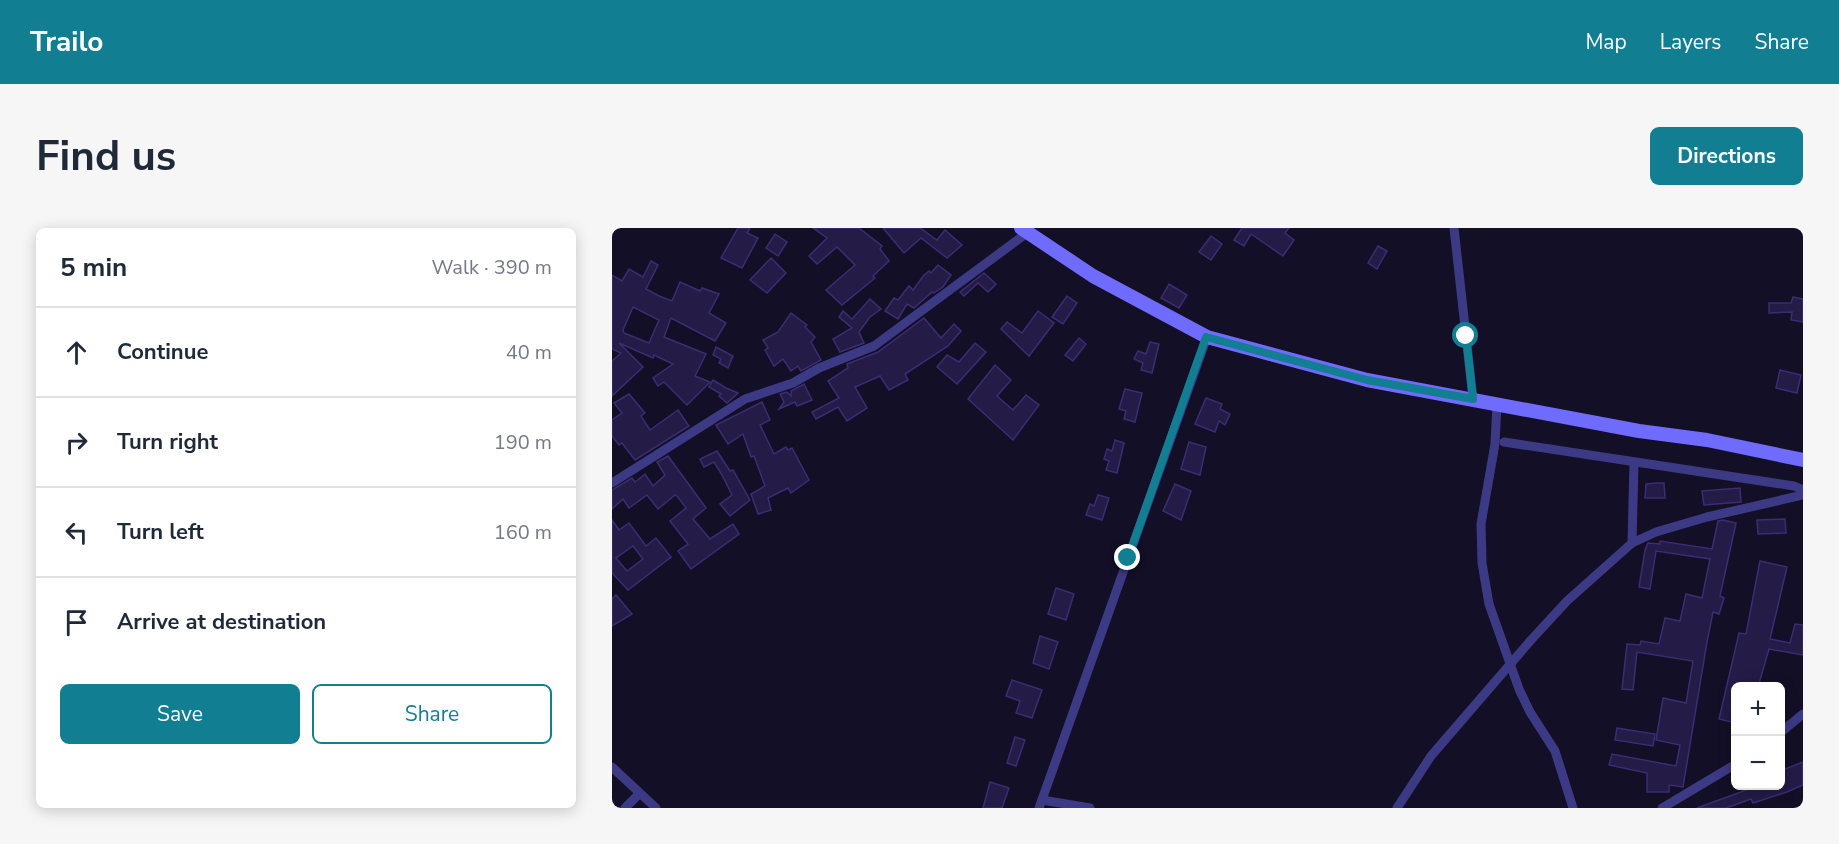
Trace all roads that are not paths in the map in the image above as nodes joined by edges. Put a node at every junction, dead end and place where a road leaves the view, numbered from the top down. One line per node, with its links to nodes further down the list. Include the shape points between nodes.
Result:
1 (1454, 228): 4 (street)
2 (1024, 230): 3 (street, via 1093,276); 9 (street, via 874,346 793,383 745,399)
3 (1206, 337): 4 (street, via 1367,380); 18 (street)
4 (1473, 399): 5 (street)
5 (1497, 404): 7 (street); 12 (street, via 1495,444 1481,524 1482,563 1495,627)
6 (1504, 442): 8 (street)
7 (1803, 460)
8 (1634, 464): 10 (street, via 1794,486); 11 (street)
9 (612, 483)
10 (1803, 493): 11 (street, via 1707,517)
11 (1632, 543): 12 (street, via 1566,601)
12 (1509, 665): 22 (street, via 1431,756); 23 (street, via 1530,712 1555,751)
13 (1803, 714): 14 (street)
14 (1785, 729)
15 (612, 767): 17 (street)
16 (1731, 767): 24 (street)
17 (639, 794): 19 (street); 20 (street)
18 (1041, 804): 21 (street)
19 (625, 808)
20 (656, 808)
21 (1090, 808)
22 (1397, 808)
23 (1573, 808)
24 (1662, 808)

